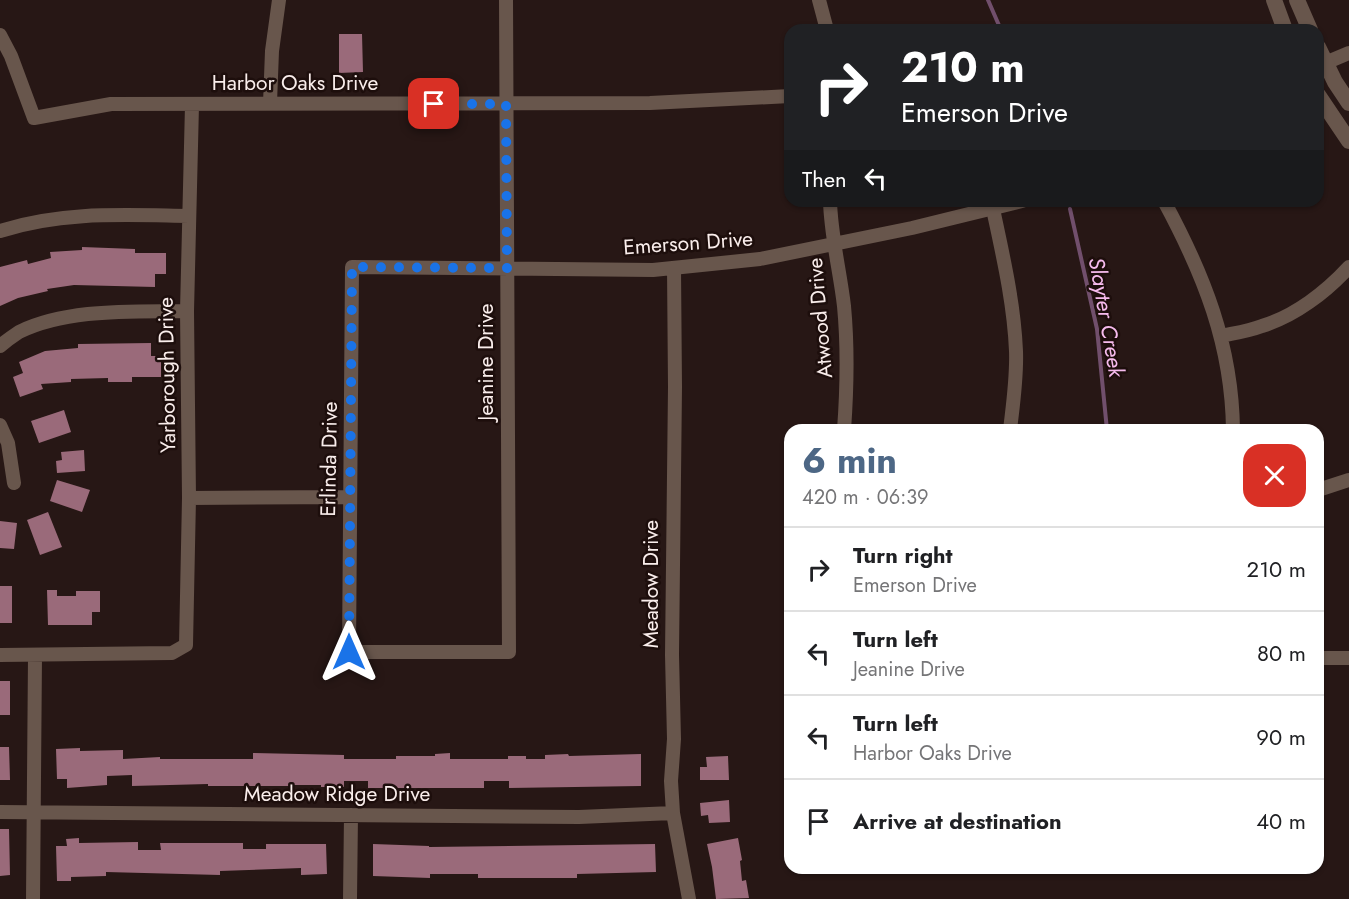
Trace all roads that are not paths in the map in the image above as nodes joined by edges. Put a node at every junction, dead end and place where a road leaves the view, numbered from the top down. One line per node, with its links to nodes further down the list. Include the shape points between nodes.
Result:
1 (279, 0): 15 (street)
2 (506, 0): 16 (street, Jeanine Drive)
3 (819, 0): 6 (street)
4 (1274, 0): 7 (street)
5 (1297, 0): 8 (street)
6 (825, 24)
7 (1283, 24)
8 (1307, 24)
9 (0, 35): 18 (street, Harbor Oaks Drive, via 34,117 111,104)
10 (1349, 53): 11 (street)
11 (1324, 58)
12 (1324, 64): 14 (street)
13 (784, 96): 16 (street, Harbor Oaks Drive, via 650,104)
14 (1349, 103)
15 (270, 104): 16 (street, Harbor Oaks Drive); 18 (street, Harbor Oaks Drive)
16 (506, 104): 29 (street, Jeanine Drive)
17 (1324, 104): 19 (street)
18 (192, 105): 24 (street, Yarborough Drive)
19 (1349, 141)
20 (831, 207): 26 (street, Atwood Drive)
21 (997, 207): 23 (street, Emerson Drive)
22 (1167, 207): 32 (street, via 1202,278)
23 (993, 208): 26 (street, Emerson Drive); 35 (street, via 1010,288 1016,353)
24 (189, 216): 25 (street, via 65,216); 31 (street, Yarborough Drive)
25 (0, 231)
26 (834, 244): 30 (street, Emerson Drive, via 760,259); 34 (street, Atwood Drive, via 844,306 848,378)
27 (352, 267): 29 (street, Emerson Drive); 41 (street, Erlinda Drive)
28 (1349, 267): 32 (street, via 1326,289 1278,320)
29 (507, 268): 30 (street, Emerson Drive); 43 (street, Jeanine Drive, via 509,652)
30 (674, 268): 50 (street, Meadow Drive)
31 (186, 311): 33 (street, via 94,313 56,320 19,332); 42 (street, Yarborough Drive)
32 (1221, 336): 36 (street)
33 (0, 346)
34 (844, 424)
35 (1011, 424)
36 (1233, 424)
37 (0, 425): 39 (street, via 8,443)
38 (1349, 480): 40 (street)
39 (14, 483)
40 (1324, 488)
41 (350, 497): 42 (street); 43 (street, Erlinda Drive)
42 (189, 498): 45 (street, Yarborough Drive, via 186,645 172,653)
43 (349, 652)
44 (0, 655): 45 (street)
45 (34, 656): 49 (street)
46 (1324, 658): 47 (street)
47 (1349, 658)
48 (0, 812): 49 (street, Meadow Ridge Drive)
49 (32, 812): 51 (street, Meadow Ridge Drive); 52 (street)
50 (673, 813): 51 (street, Meadow Ridge Drive, via 579,817); 54 (street, Meadow Drive)
51 (351, 815): 53 (street)
52 (33, 899)
53 (350, 899)
54 (689, 899)

